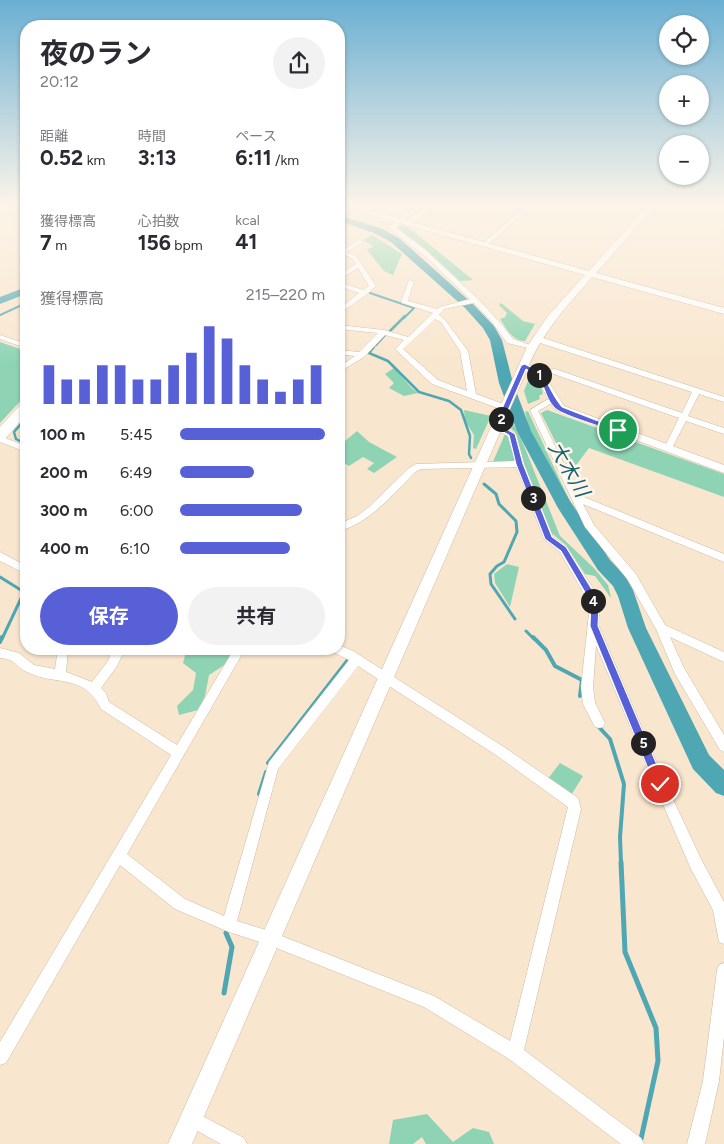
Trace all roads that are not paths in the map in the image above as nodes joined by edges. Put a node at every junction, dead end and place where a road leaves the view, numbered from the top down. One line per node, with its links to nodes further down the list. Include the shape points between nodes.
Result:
1 (354, 257): 5 (street)
2 (431, 257): 11 (street)
3 (533, 257): 6 (street)
4 (604, 257): 6 (street)
5 (359, 265): 7 (street); 10 (street, via 373,284)
6 (590, 273): 13 (street); 19 (street, via 550,318)
7 (345, 274)
8 (411, 280): 14 (street, via 404,302)
9 (345, 286): 10 (street)
10 (365, 293): 12 (street)
11 (475, 301): 14 (street, via 442,308); 21 (street, via 498,321 510,341)
12 (345, 308)
13 (724, 311)
14 (436, 313): 18 (street); 28 (street, via 464,351)
15 (345, 328): 16 (street)
16 (384, 332): 18 (street); 23 (street)
17 (0, 338): 20 (street)
18 (408, 339): 28 (street, via 399,349 435,382)
19 (537, 339): 21 (street); 27 (street)
20 (20, 344)
21 (532, 347): 25 (street)
22 (345, 353): 23 (street)
23 (361, 355): 24 (street)
24 (345, 366)
25 (524, 366): 26 (street); 31 (street)
26 (537, 372): 29 (street); 33 (street, via 552,371)
27 (698, 391): 30 (street); 33 (street)
28 (472, 395): 31 (street)
29 (553, 400): 38 (street, via 568,413); 42 (street, via 534,410)
30 (724, 400)
31 (506, 408): 34 (street)
32 (20, 413): 36 (highway)
33 (684, 417): 35 (street); 38 (street)
34 (497, 427): 39 (street, via 512,434); 40 (street)
35 (724, 431)
36 (1, 434): 37 (street)
37 (20, 445)
38 (668, 448): 41 (street)
39 (520, 464): 40 (street); 47 (street, via 549,539 564,549 590,593 595,604)
40 (479, 466): 43 (street, via 419,466 372,509); 57 (street)
41 (724, 469)
42 (576, 497): 45 (street); 48 (street, via 590,527 632,577)
43 (345, 525)
44 (0, 556): 46 (street)
45 (724, 558)
46 (20, 567)
47 (594, 626): 59 (street, via 587,687 589,704); 64 (street, via 660,784 720,909)
48 (661, 628): 54 (street); 60 (street, via 679,671)
49 (0, 653): 56 (street, via 18,657 29,668)
50 (345, 653): 55 (street)
51 (62, 655): 56 (street)
52 (115, 655): 58 (street)
53 (236, 655): 61 (street)
54 (724, 657)
55 (357, 659): 57 (street); 63 (street, via 273,766)
56 (60, 676): 58 (street)
57 (386, 678): 65 (street); 67 (street, via 500,751 573,803 575,809)
58 (94, 688): 61 (street, via 105,706)
59 (599, 723)
60 (724, 746)
61 (178, 753): 62 (street)
62 (118, 855): 63 (street, via 180,904); 68 (street)
63 (229, 925): 65 (street)
64 (724, 937)
65 (269, 938): 67 (street, via 429,1001); 69 (street)
66 (724, 970): 73 (street, via 711,1081)
67 (515, 1053): 72 (street)
68 (0, 1057)
69 (191, 1118): 70 (street); 71 (street)
70 (180, 1144)
71 (238, 1144)
72 (635, 1144)
73 (696, 1144)

